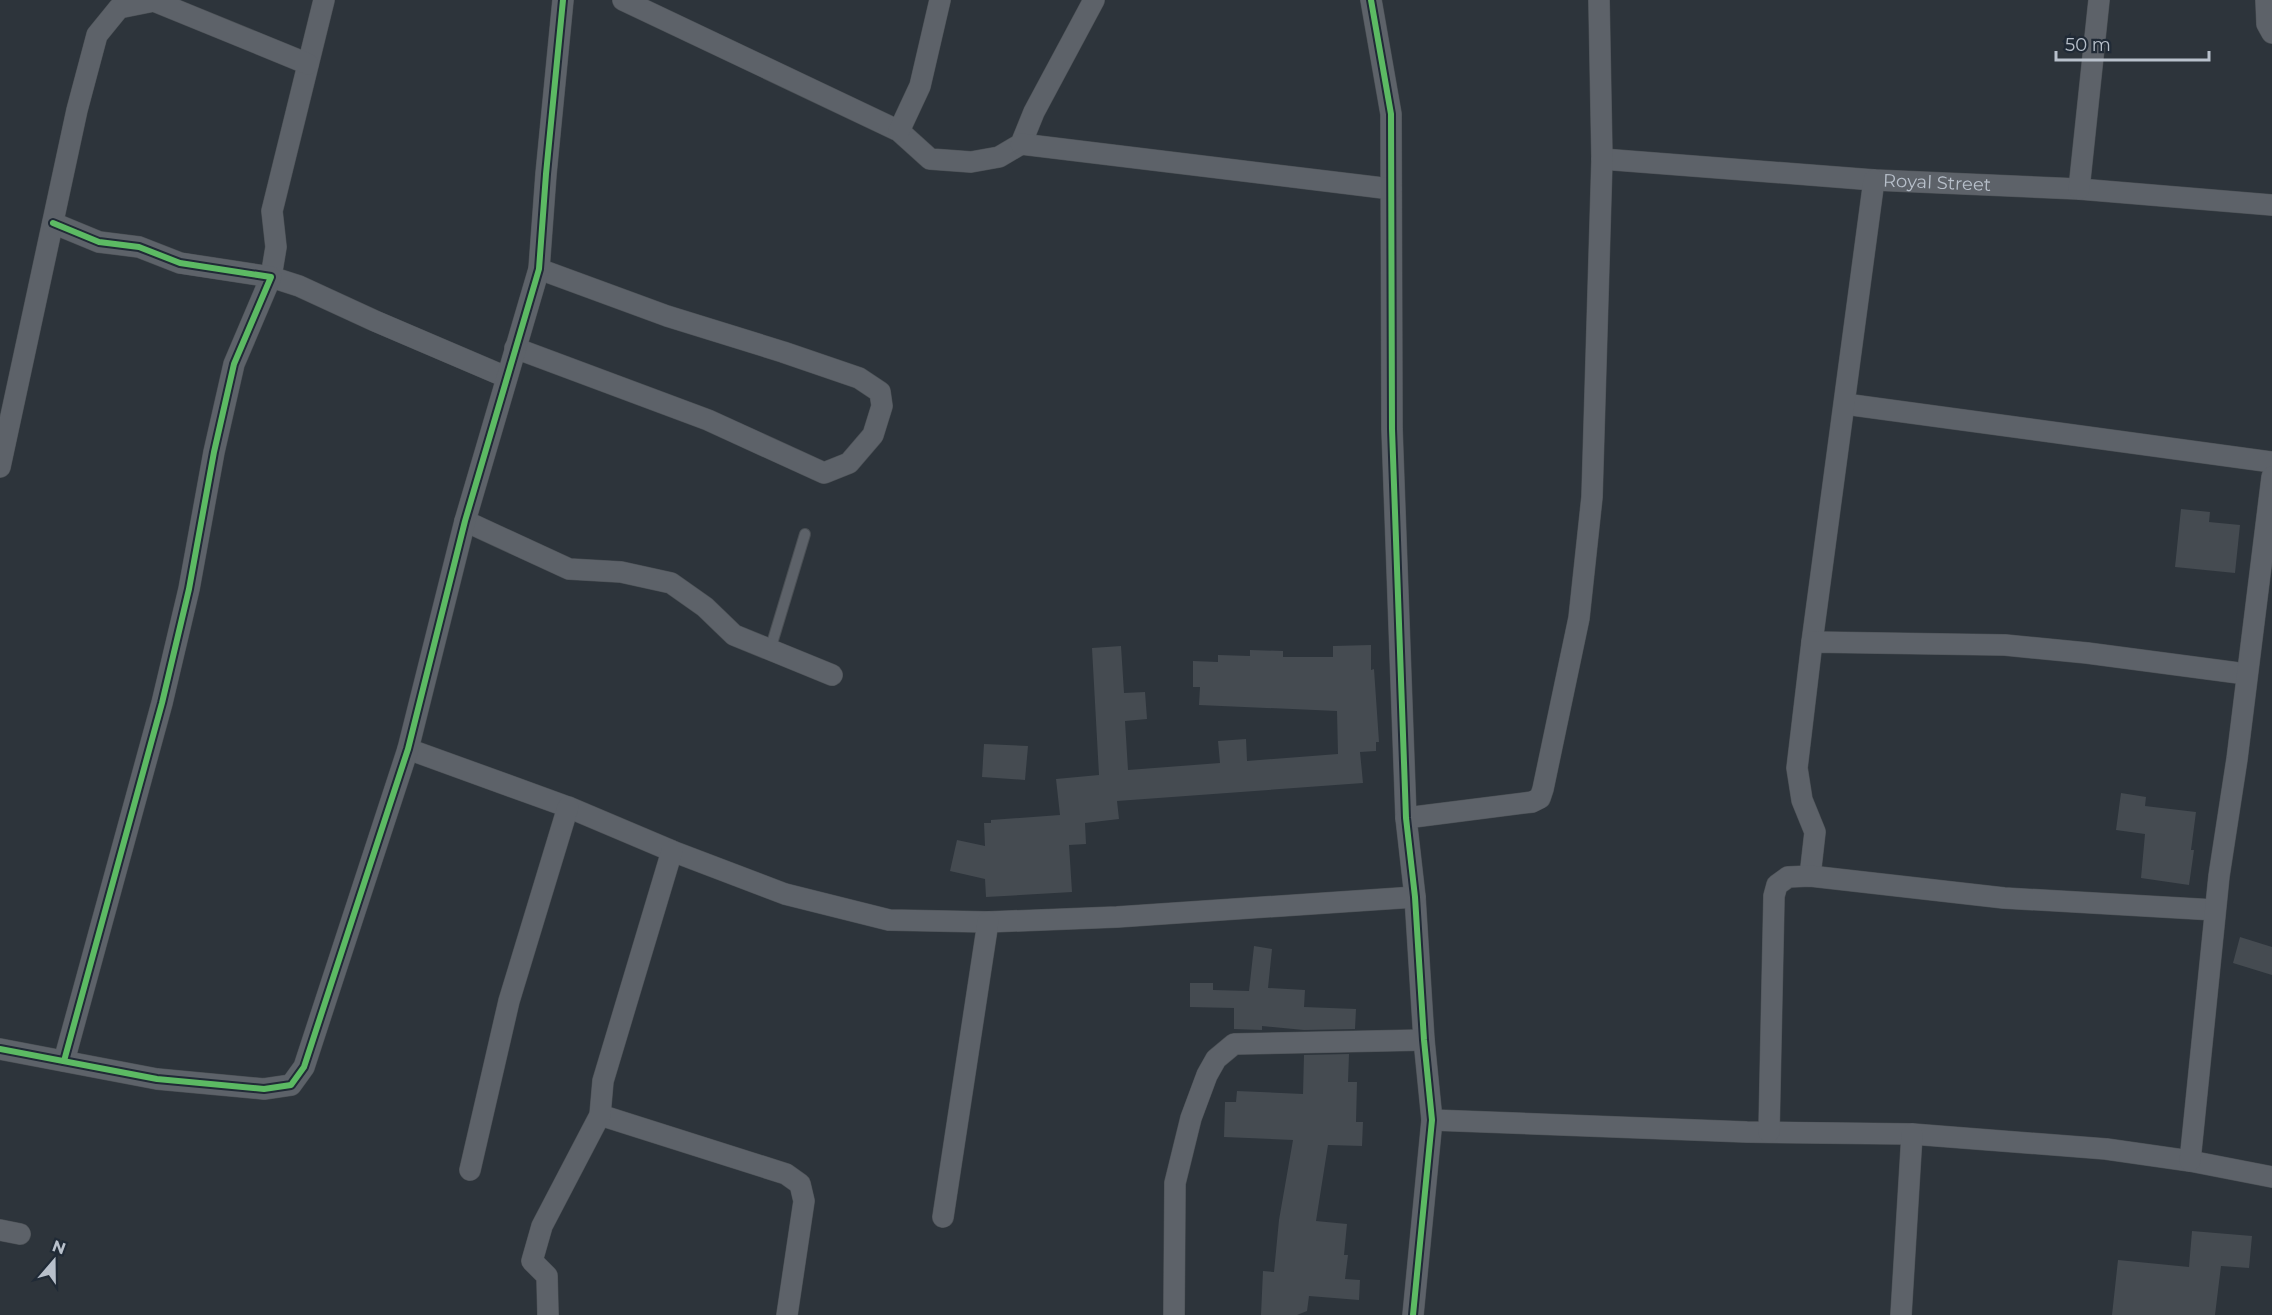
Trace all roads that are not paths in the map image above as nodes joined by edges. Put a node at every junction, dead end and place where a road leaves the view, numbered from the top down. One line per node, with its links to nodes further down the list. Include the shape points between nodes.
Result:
1 (324, 0): 11 (street)
2 (563, 0): 20 (street)
3 (623, 0): 12 (street)
4 (940, 0): 12 (street, via 920,86)
5 (1094, 0): 13 (street, via 1039,101)
6 (1371, 0): 16 (street, via 1391,114)
7 (1599, 0): 14 (street)
8 (2100, 0): 17 (street)
9 (2266, 0): 10 (street, via 2267,24)
10 (2272, 33)
11 (308, 64): 19 (street, via 154,1 119,8 97,35); 21 (street, via 272,211 276,247)
12 (898, 131): 13 (street, via 930,159 971,162 999,157)
13 (1021, 144): 16 (street)
14 (1602, 159): 15 (street, Royal Street); 37 (street, via 1592,497 1579,618 1544,789 1540,798 1532,802)
15 (1874, 180): 17 (street, Royal Street); 25 (street)
16 (1391, 189): 37 (street, via 1392,429)
17 (2079, 189): 18 (street, Royal Street)
18 (2272, 205)
19 (53, 223): 21 (street, via 99,242 140,247 180,263); 24 (street)
20 (539, 269): 22 (street); 22 (street, via 668,316 860,378 880,392 882,406 873,435 849,463 824,473 708,420)
21 (271, 277): 23 (street); 45 (street, via 234,364 162,703)
22 (515, 348): 23 (street)
23 (506, 377): 29 (street)
24 (7, 400): 27 (street)
25 (1845, 404): 26 (street); 31 (street)
26 (2272, 462)
27 (0, 467)
28 (2272, 477): 33 (street)
29 (465, 521): 32 (street, via 569,569 621,572 671,583 734,634); 35 (street)
30 (805, 534): 32 (lane)
31 (1812, 642): 33 (street, via 2005,645); 39 (street, via 1797,768 1815,832)
32 (770, 650): 34 (street)
33 (2246, 674): 41 (street)
34 (832, 675)
35 (408, 749): 36 (street); 45 (street, via 304,1067 291,1085 264,1089 157,1079)
36 (568, 807): 38 (street); 51 (street, via 509,1001)
37 (1406, 818): 40 (street)
38 (672, 851): 42 (street, via 785,894 889,920); 46 (street, via 603,1081)
39 (1810, 876): 41 (street, via 2004,898); 48 (street, via 1788,877 1778,885 1774,896)
40 (1415, 897): 42 (street); 43 (street)
41 (2216, 910): 50 (street)
42 (988, 922): 53 (street)
43 (1424, 1040): 47 (street); 56 (street, via 1234,1044 1216,1059 1191,1118 1175,1184)
44 (0, 1049): 45 (street)
45 (64, 1062)
46 (600, 1115): 54 (street, via 542,1226 532,1261 546,1275); 55 (street, via 786,1174 800,1184 804,1201)
47 (1432, 1120): 48 (street); 57 (street)
48 (1769, 1132): 49 (street)
49 (1912, 1134): 50 (street, via 2106,1149); 58 (street)
50 (2190, 1161): 52 (street)
51 (470, 1170)
52 (2272, 1177)
53 (943, 1217)
54 (548, 1315)
55 (787, 1315)
56 (1174, 1315)
57 (1413, 1315)
58 (1901, 1315)

